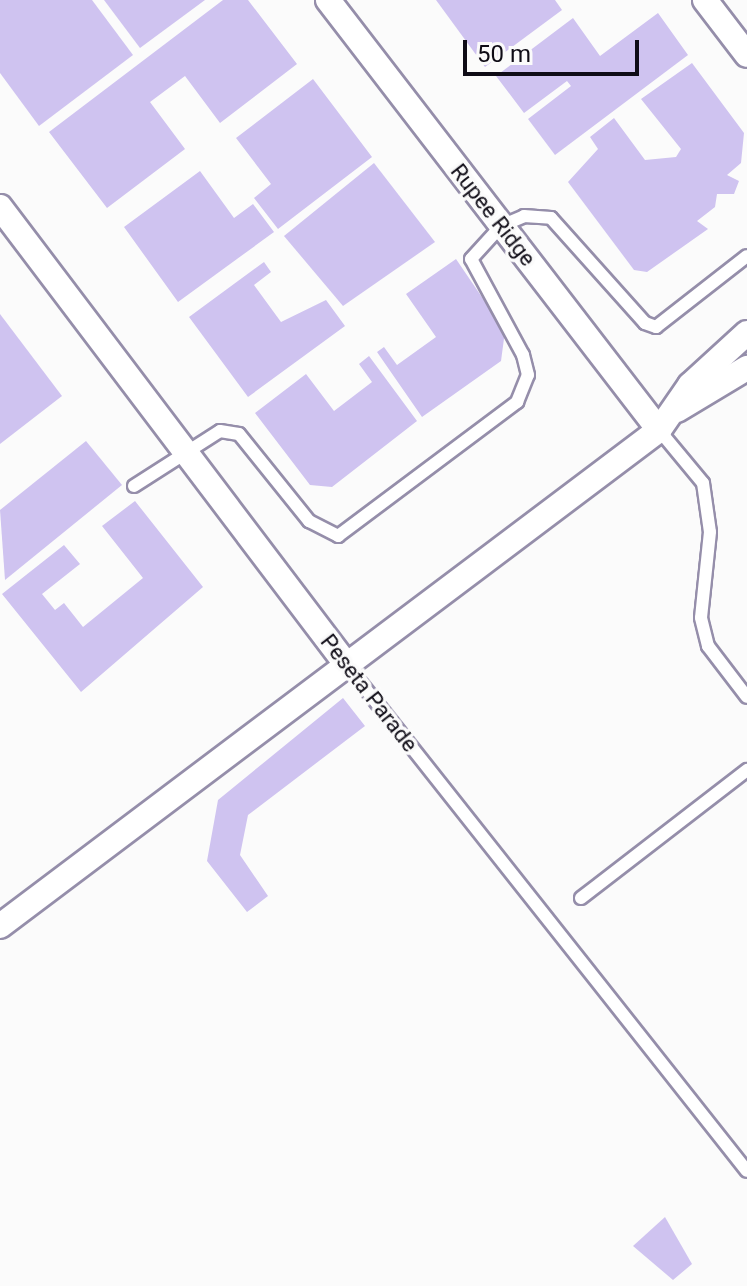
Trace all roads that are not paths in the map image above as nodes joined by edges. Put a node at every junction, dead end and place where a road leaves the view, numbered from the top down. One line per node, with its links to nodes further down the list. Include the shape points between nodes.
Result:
1 (328, 0): 5 (street, Rupee Ridge)
2 (705, 0): 3 (street)
3 (747, 55)
4 (0, 207): 11 (street, Peseta Parade)
5 (501, 226): 6 (lane, via 524,216 551,218 645,323 656,327); 10 (street, Rupee Ridge); 11 (lane, via 471,259 523,355 528,375 517,402 338,536 309,521 239,434 220,431)
6 (747, 256)
7 (747, 333): 9 (street, via 690,385)
8 (747, 368): 9 (street)
9 (677, 410): 10 (street)
10 (659, 430): 13 (street); 14 (lane, via 703,483 710,532 701,618 708,646)
11 (183, 449): 12 (lane); 13 (street, Peseta Parade)
12 (134, 486)
13 (349, 668): 17 (street); 18 (lane, Peseta Parade)
14 (747, 697)
15 (747, 770): 16 (lane)
16 (581, 898)
17 (0, 926)
18 (747, 1171)

